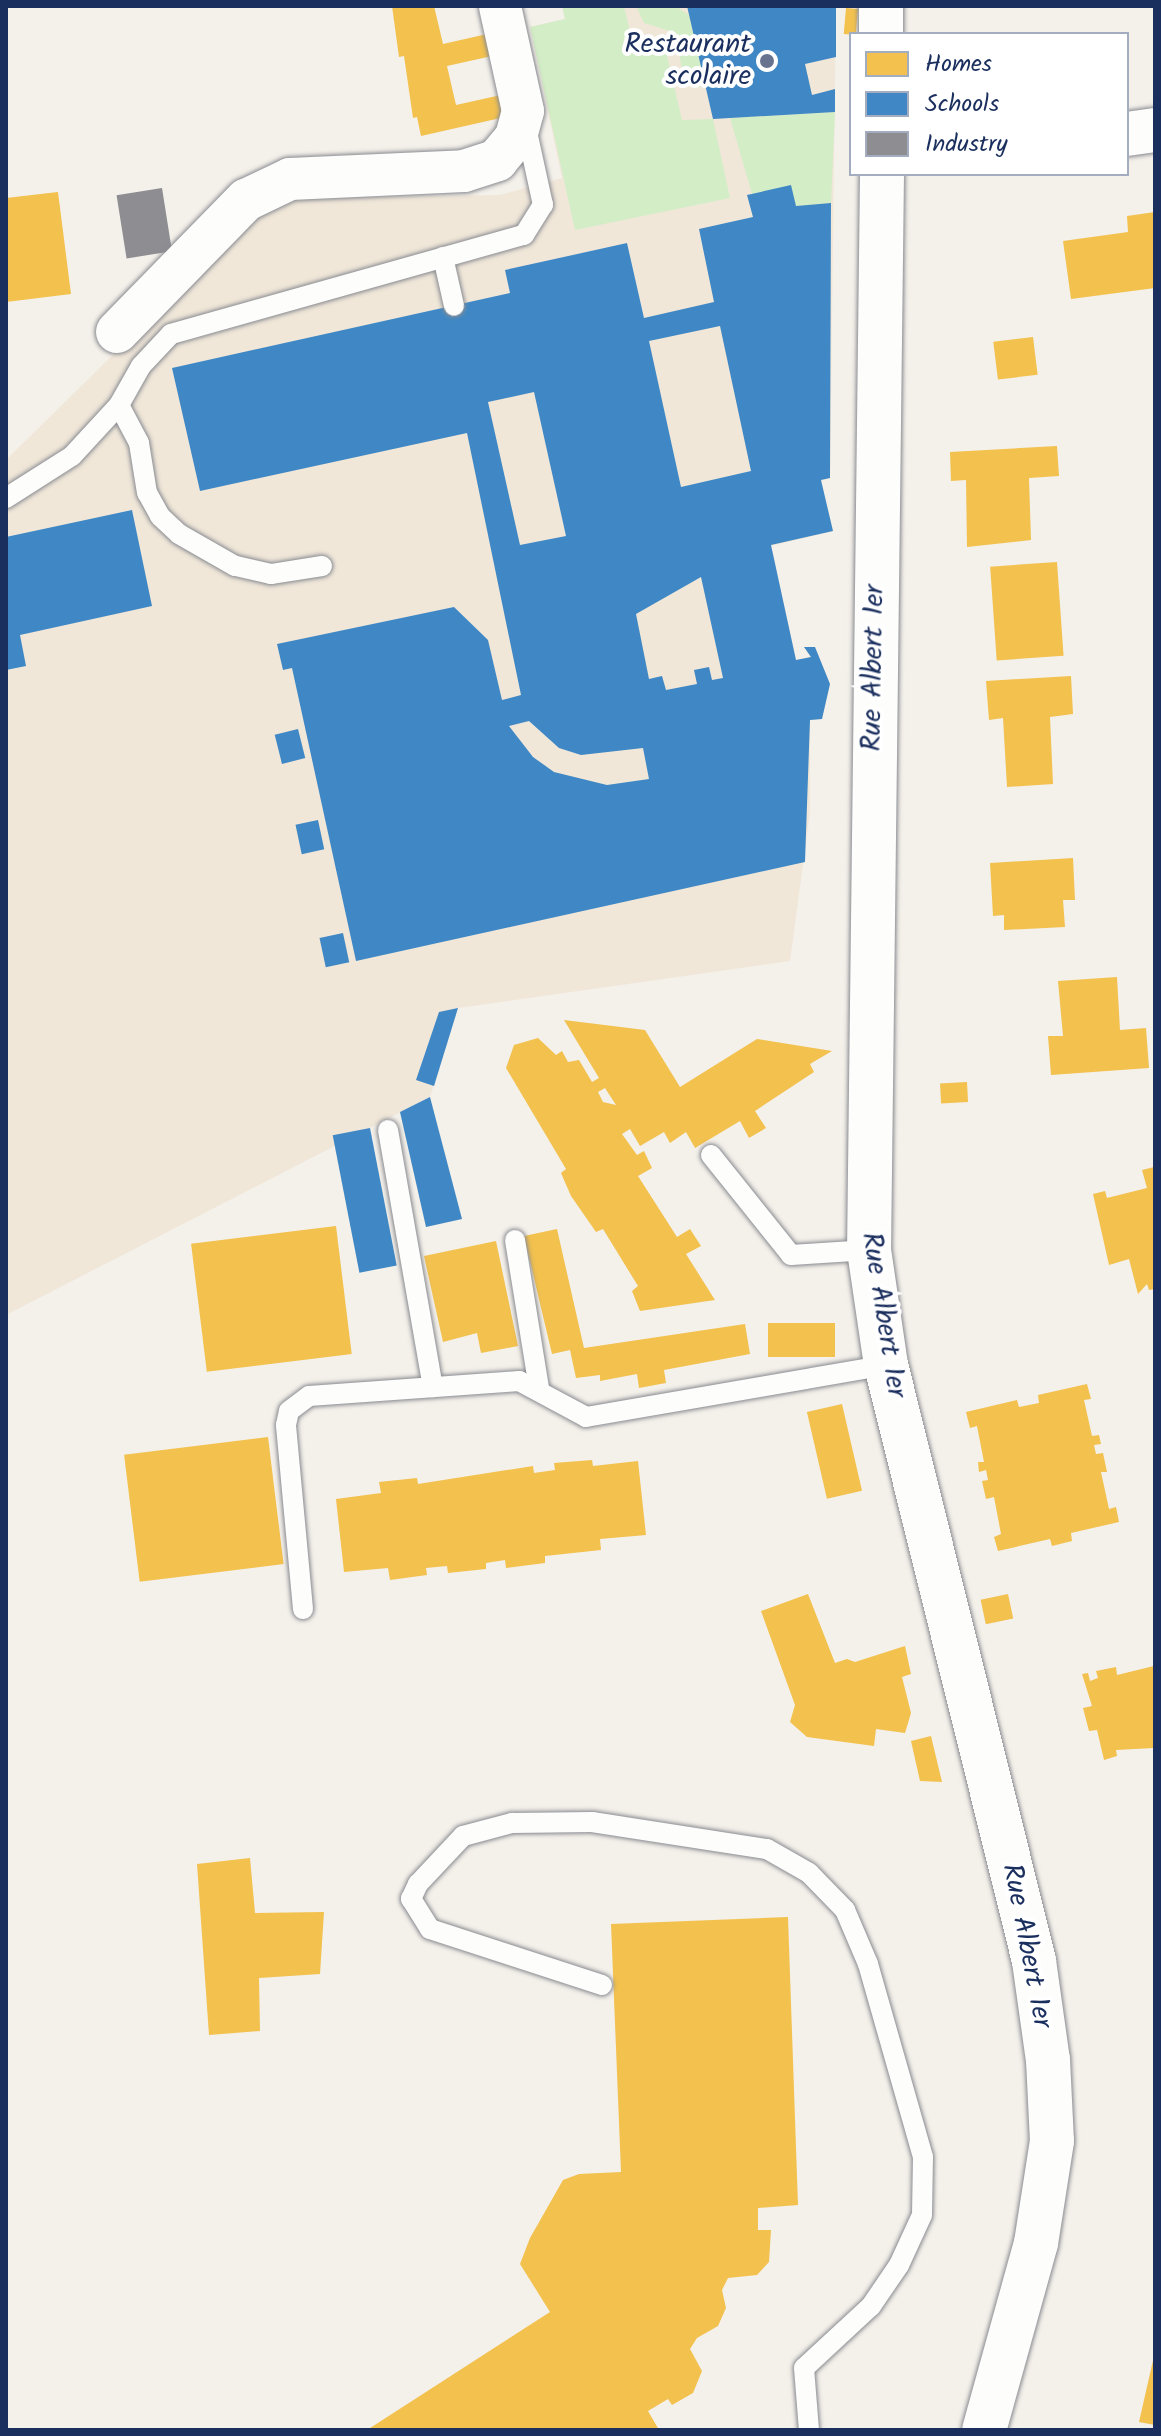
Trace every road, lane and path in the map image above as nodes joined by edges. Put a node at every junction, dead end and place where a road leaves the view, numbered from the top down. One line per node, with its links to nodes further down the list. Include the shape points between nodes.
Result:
1 (500, 6): 4 (street)
2 (881, 6): 3 (street)
3 (881, 32)
4 (523, 111): 8 (lane, via 543,205 537,222 524,235); 10 (street, via 516,137 497,160 464,171 290,179 246,200)
5 (1155, 130): 6 (street)
6 (1129, 134)
7 (882, 176): 17 (street, Rue Albert 1er, via 866,1160)
8 (443, 257): 9 (lane); 11 (lane, via 171,334 141,366)
9 (454, 306)
10 (117, 332)
11 (119, 405): 12 (lane, via 72,456); 13 (lane, via 139,443 147,493 179,534 235,566 271,574)
12 (6, 498)
13 (322, 566)
14 (388, 1130): 19 (lane)
15 (711, 1155): 17 (lane, via 791,1255)
16 (515, 1240): 20 (lane)
17 (869, 1250): 18 (street, Rue Albert 1er)
18 (886, 1365): 20 (lane, via 586,1417 562,1408); 24 (street, Rue Albert 1er, via 1034,1961 1048,2060 1052,2141 1036,2243)
19 (433, 1387): 20 (lane, via 519,1381); 21 (lane, via 309,1396 289,1411)
20 (539, 1388)
21 (303, 1609)
22 (602, 1985): 23 (lane, via 430,1929 411,1899 418,1884 463,1836 512,1823 592,1822 767,1849 809,1873 845,1910 868,1964 923,2157 922,2215 899,2265 871,2306 804,2368)
23 (809, 2430)
24 (984, 2430)

